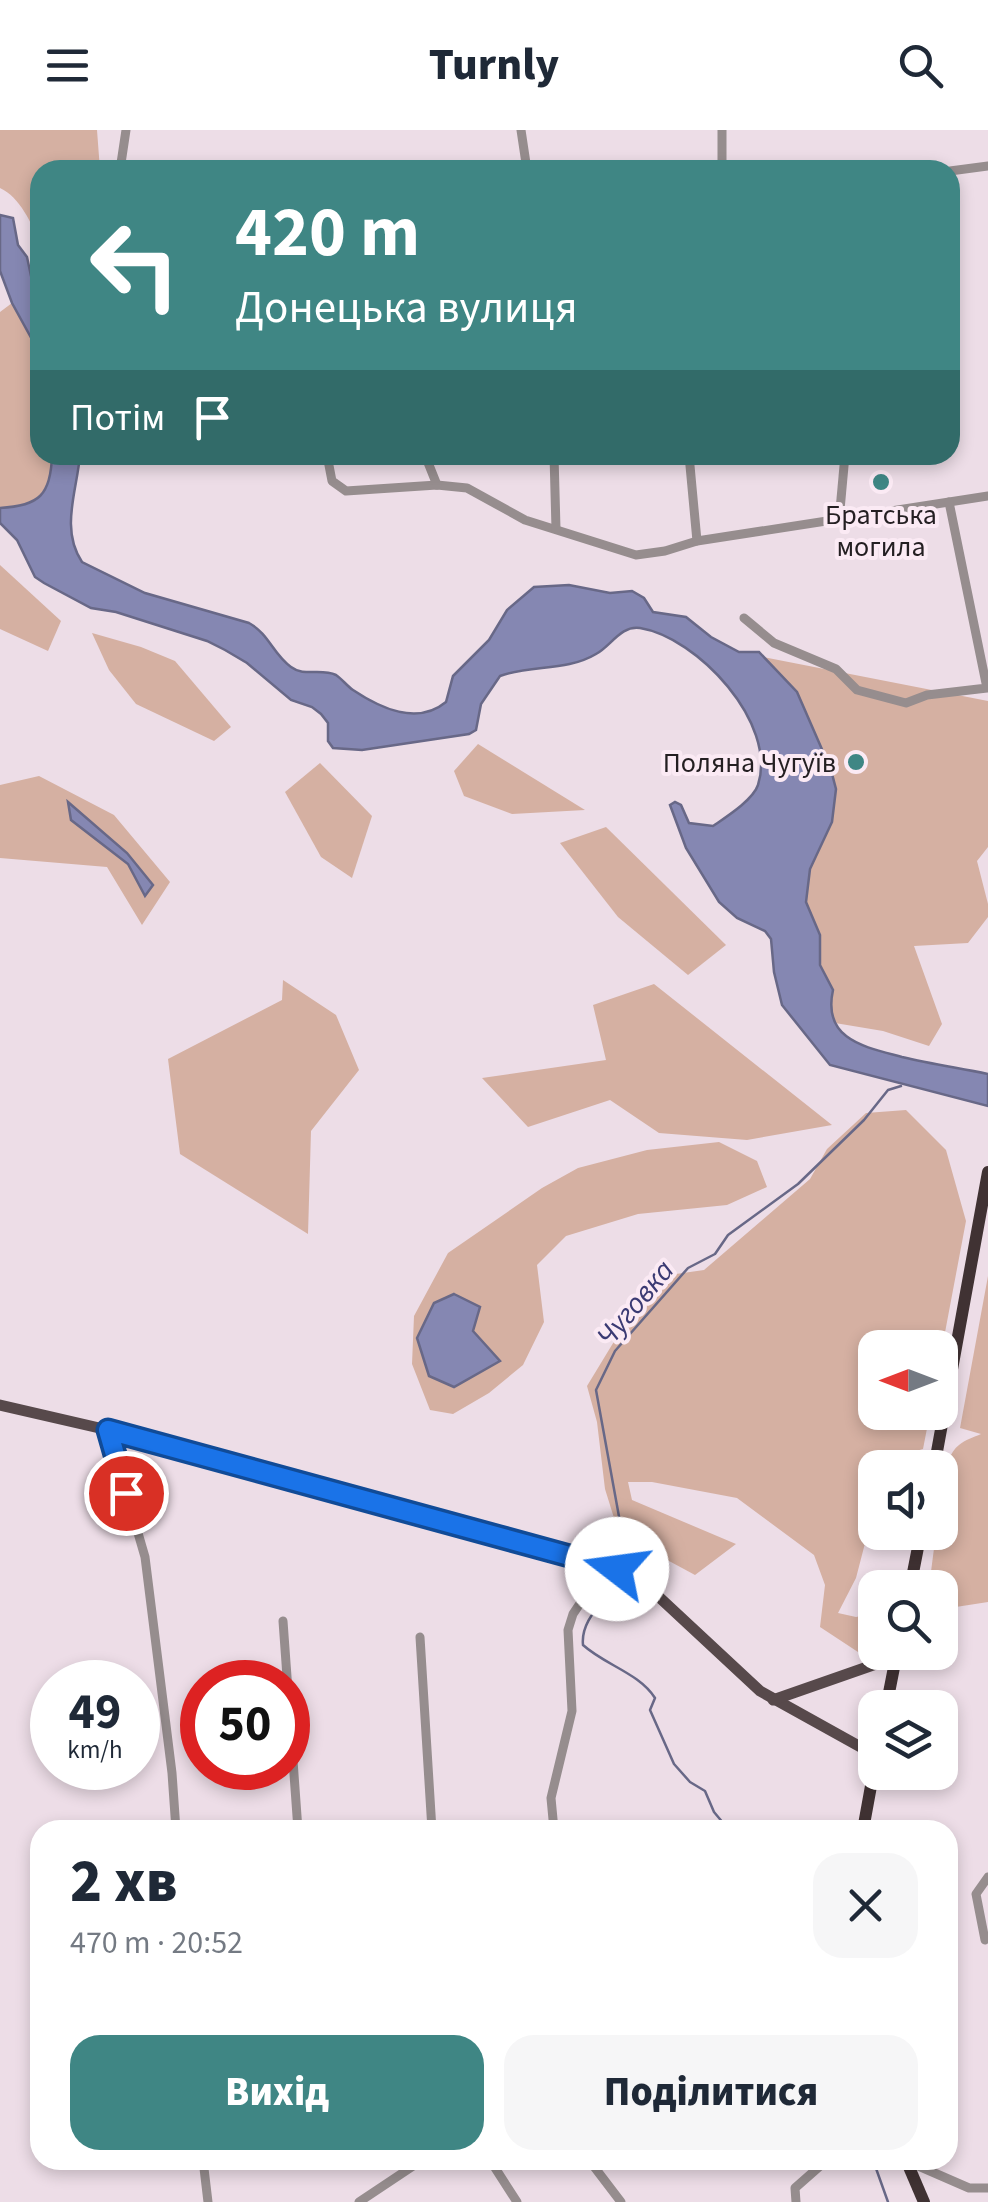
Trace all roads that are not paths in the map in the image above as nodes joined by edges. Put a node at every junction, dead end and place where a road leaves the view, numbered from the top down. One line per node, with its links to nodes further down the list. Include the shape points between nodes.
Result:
1 (126, 130): 4 (street)
2 (521, 130): 5 (street)
3 (722, 130): 6 (street)
4 (122, 160)
5 (526, 160)
6 (722, 160)
7 (988, 166): 8 (street)
8 (960, 170)
9 (328, 465): 14 (street, via 332,482 346,492)
10 (429, 465): 14 (street)
11 (554, 465): 18 (street)
12 (690, 465): 19 (street)
13 (844, 465): 17 (street)
14 (437, 485): 18 (street, via 467,488 526,520)
15 (988, 496): 16 (street)
16 (949, 502): 17 (street); 21 (street)
17 (839, 521): 19 (street)
18 (556, 528): 19 (street, via 636,556)
19 (697, 541)
20 (744, 618): 21 (street, via 774,643 836,669 857,690 906,703)
21 (988, 688)
22 (988, 1172): 25 (highway)
23 (0, 1405): 24 (main road)
24 (108, 1430): 26 (main road); 33 (street, via 144,1557)
25 (937, 1450)
26 (616, 1569): 30 (main road, via 645,1584); 36 (street, via 573,1614 568,1630 572,1710 551,1798)
27 (283, 1621): 34 (street)
28 (420, 1636): 35 (street)
29 (858, 1669): 30 (main road)
30 (774, 1700): 31 (main road)
31 (858, 1746)
32 (870, 1790): 37 (highway)
33 (175, 1820)
34 (297, 1820)
35 (431, 1820)
36 (553, 1820)
37 (865, 1820)
38 (988, 1877): 39 (street, via 976,1894)
39 (985, 1940)
40 (203, 2170): 50 (street)
41 (405, 2170): 51 (street)
42 (496, 2170): 52 (street)
43 (597, 2170): 53 (street)
44 (815, 2170): 54 (street, via 795,2188)
45 (910, 2170): 55 (highway)
46 (927, 2170): 47 (street)
47 (968, 2188): 48 (street); 49 (street)
48 (988, 2188)
49 (988, 2197)
50 (208, 2202)
51 (359, 2202)
52 (517, 2202)
53 (620, 2202)
54 (796, 2202)
55 (924, 2202)

